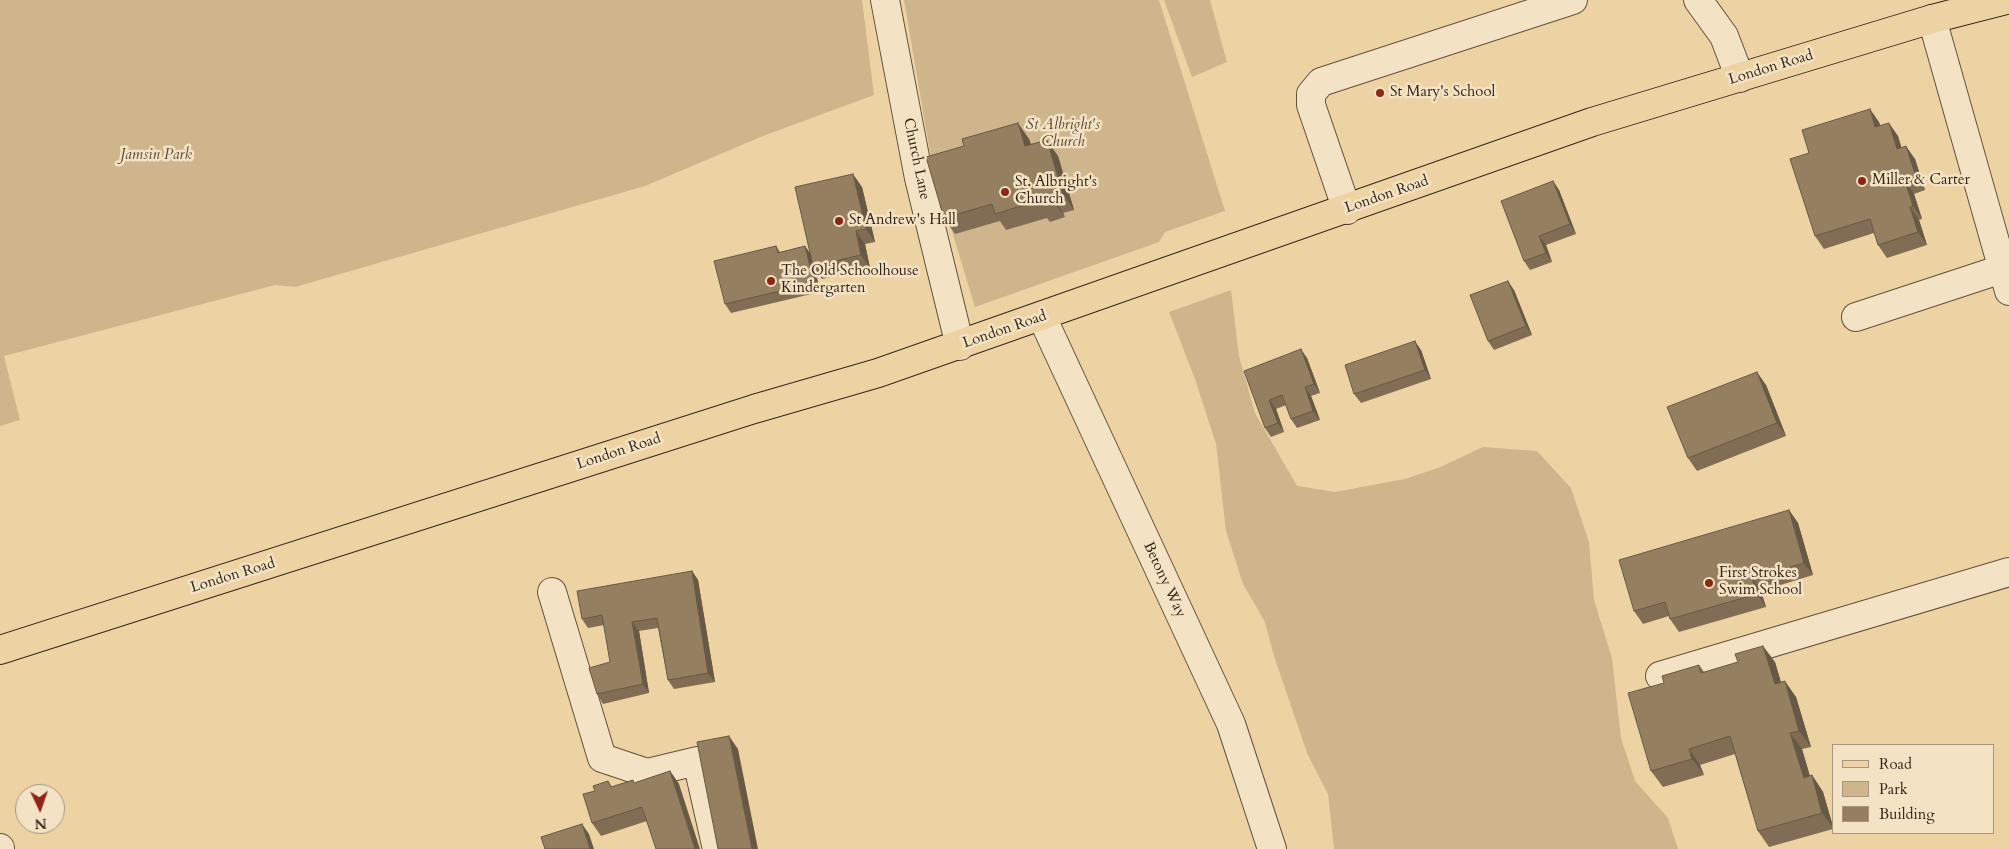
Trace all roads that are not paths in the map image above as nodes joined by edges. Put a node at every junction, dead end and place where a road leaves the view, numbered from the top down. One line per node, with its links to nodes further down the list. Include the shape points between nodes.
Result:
1 (885, 0): 11 (street, Church Lane, via 919,178)
2 (1573, 0): 7 (street, via 1321,82 1311,94 1311,105)
3 (1698, 0): 6 (street, via 1724,36)
4 (2006, 0): 5 (main road, London Road)
5 (1932, 19): 6 (main road, London Road); 8 (street)
6 (1740, 78): 7 (main road, London Road, via 1592,122)
7 (1346, 210): 9 (main road, London Road)
8 (2005, 280): 10 (street)
9 (1042, 317): 11 (main road, London Road); 17 (street, Betony Way, via 1230,724)
10 (1856, 317)
11 (960, 346): 14 (main road, London Road)
12 (2009, 572): 15 (street)
13 (552, 592): 16 (street, via 602,758 647,773 697,761)
14 (0, 650)
15 (1660, 676)
16 (716, 849)
17 (1272, 849)

